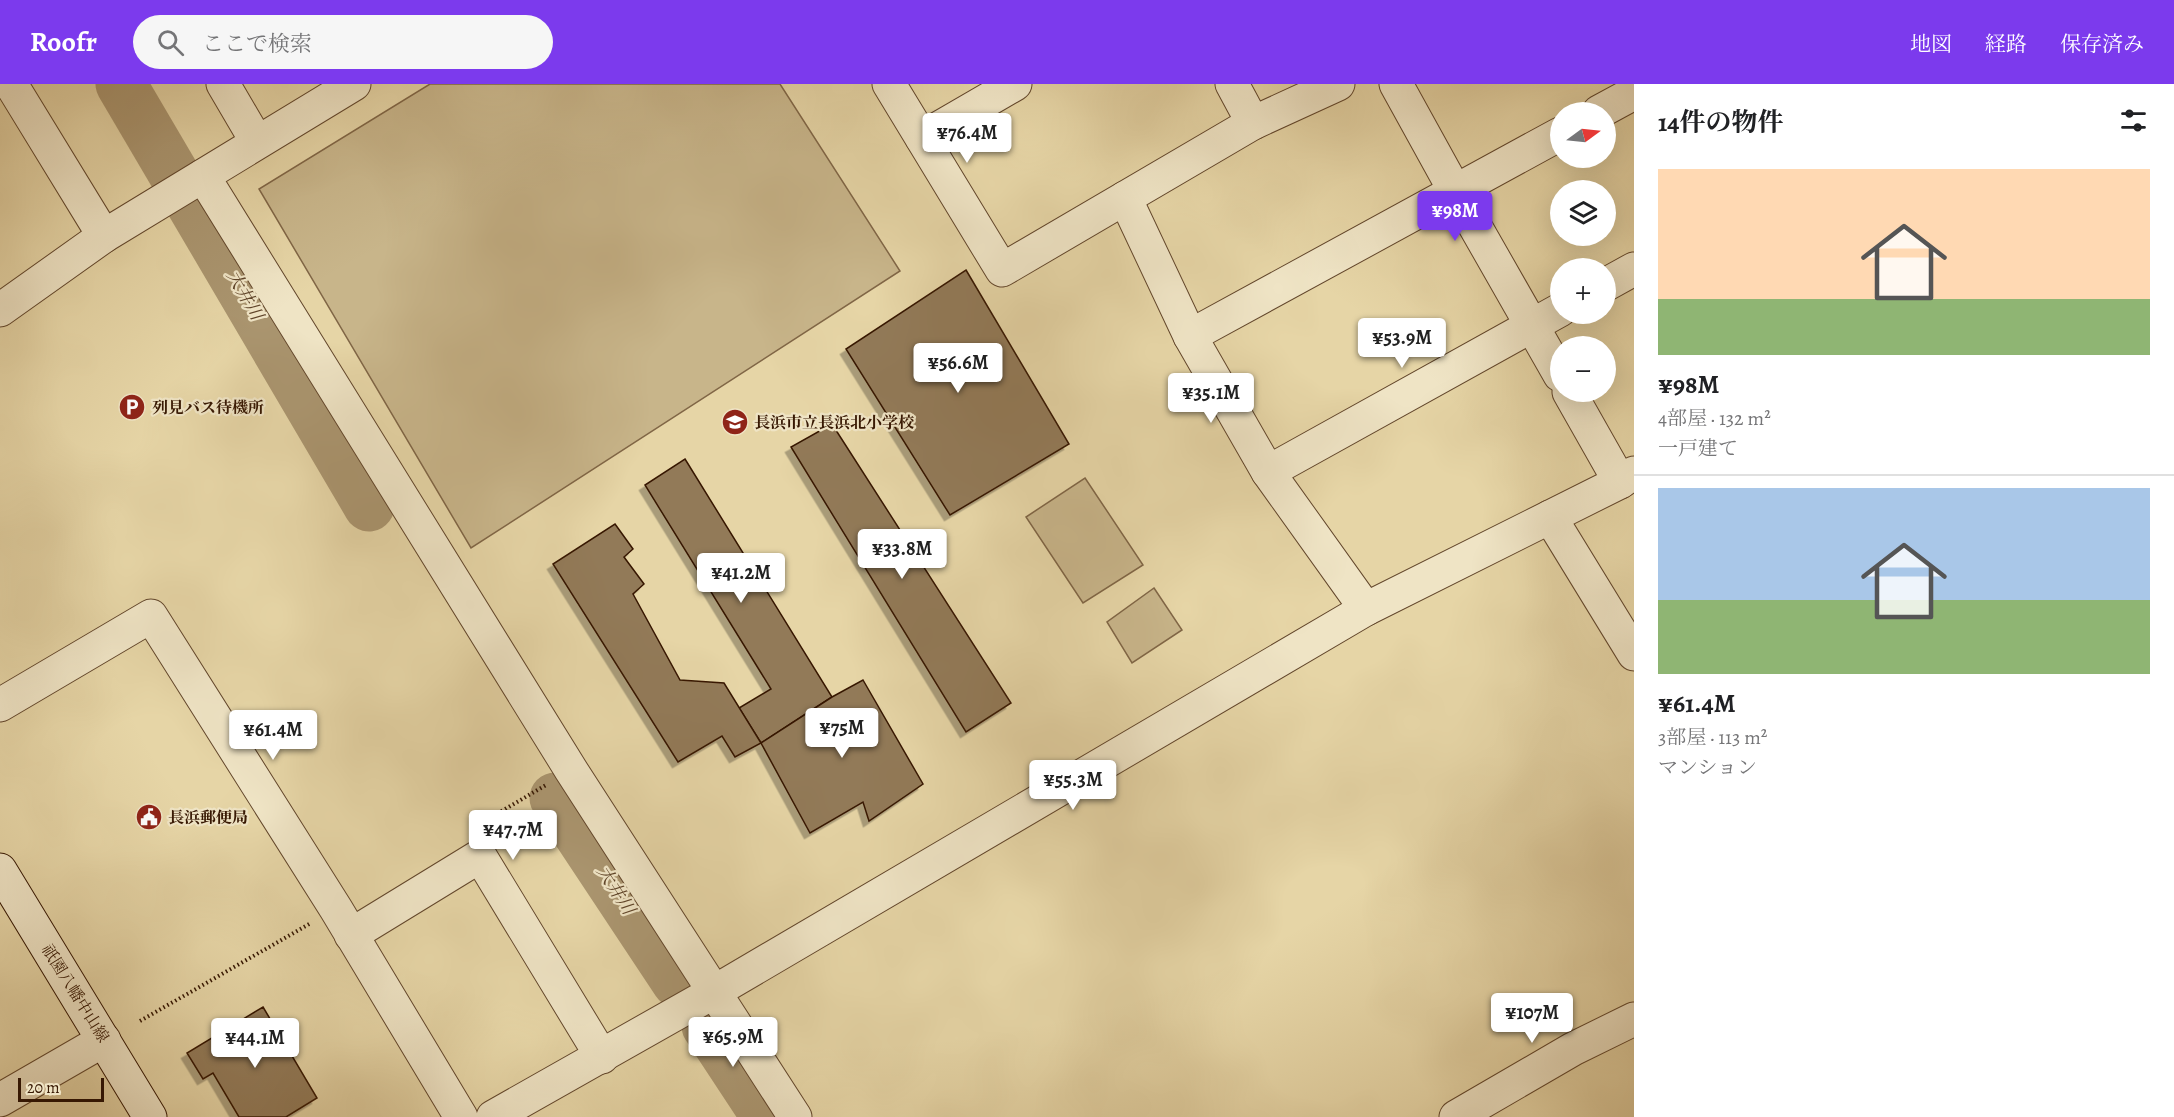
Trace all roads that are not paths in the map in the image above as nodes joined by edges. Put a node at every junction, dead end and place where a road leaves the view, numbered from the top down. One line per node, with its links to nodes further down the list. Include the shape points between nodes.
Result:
1 (11, 84): 18 (street)
2 (223, 84): 14 (street)
3 (354, 84): 14 (street)
4 (889, 84): 12 (street)
5 (1015, 84): 12 (street)
6 (1232, 84): 11 (street)
7 (1338, 84): 11 (street)
8 (1396, 84): 16 (street)
9 (1634, 93): 10 (street)
10 (1616, 103)
11 (1253, 123): 17 (street)
12 (922, 138): 17 (street, via 1002,270)
13 (1550, 139): 16 (street)
14 (257, 142): 15 (street)
15 (189, 184): 18 (street); 34 (street)
16 (1455, 191): 22 (street); 23 (street)
17 (1125, 198): 23 (street)
18 (104, 236): 21 (street)
19 (1634, 269): 20 (street)
20 (1616, 279)
21 (0, 310)
22 (1546, 318): 24 (street); 26 (street)
23 (1190, 336): 26 (street)
24 (1550, 336)
25 (1576, 402): 27 (street)
26 (1268, 472): 29 (street)
27 (1627, 478): 28 (street)
28 (1550, 517): 29 (street); 30 (street)
29 (1366, 609): 34 (street)
30 (1634, 654)
31 (0, 705): 33 (street, via 151,616)
32 (0, 870): 36 (street, 祇園八幡中山線)
33 (351, 935): 37 (street, via 480,856); 40 (street)
34 (714, 992): 37 (street); 42 (street)
35 (1634, 1019): 43 (street, via 1573,1049)
36 (104, 1040): 38 (street); 39 (street, 祇園八幡中山線)
37 (602, 1057): 41 (street)
38 (0, 1100)
39 (150, 1117)
40 (461, 1117)
41 (493, 1117)
42 (795, 1117)
43 (1456, 1117)

